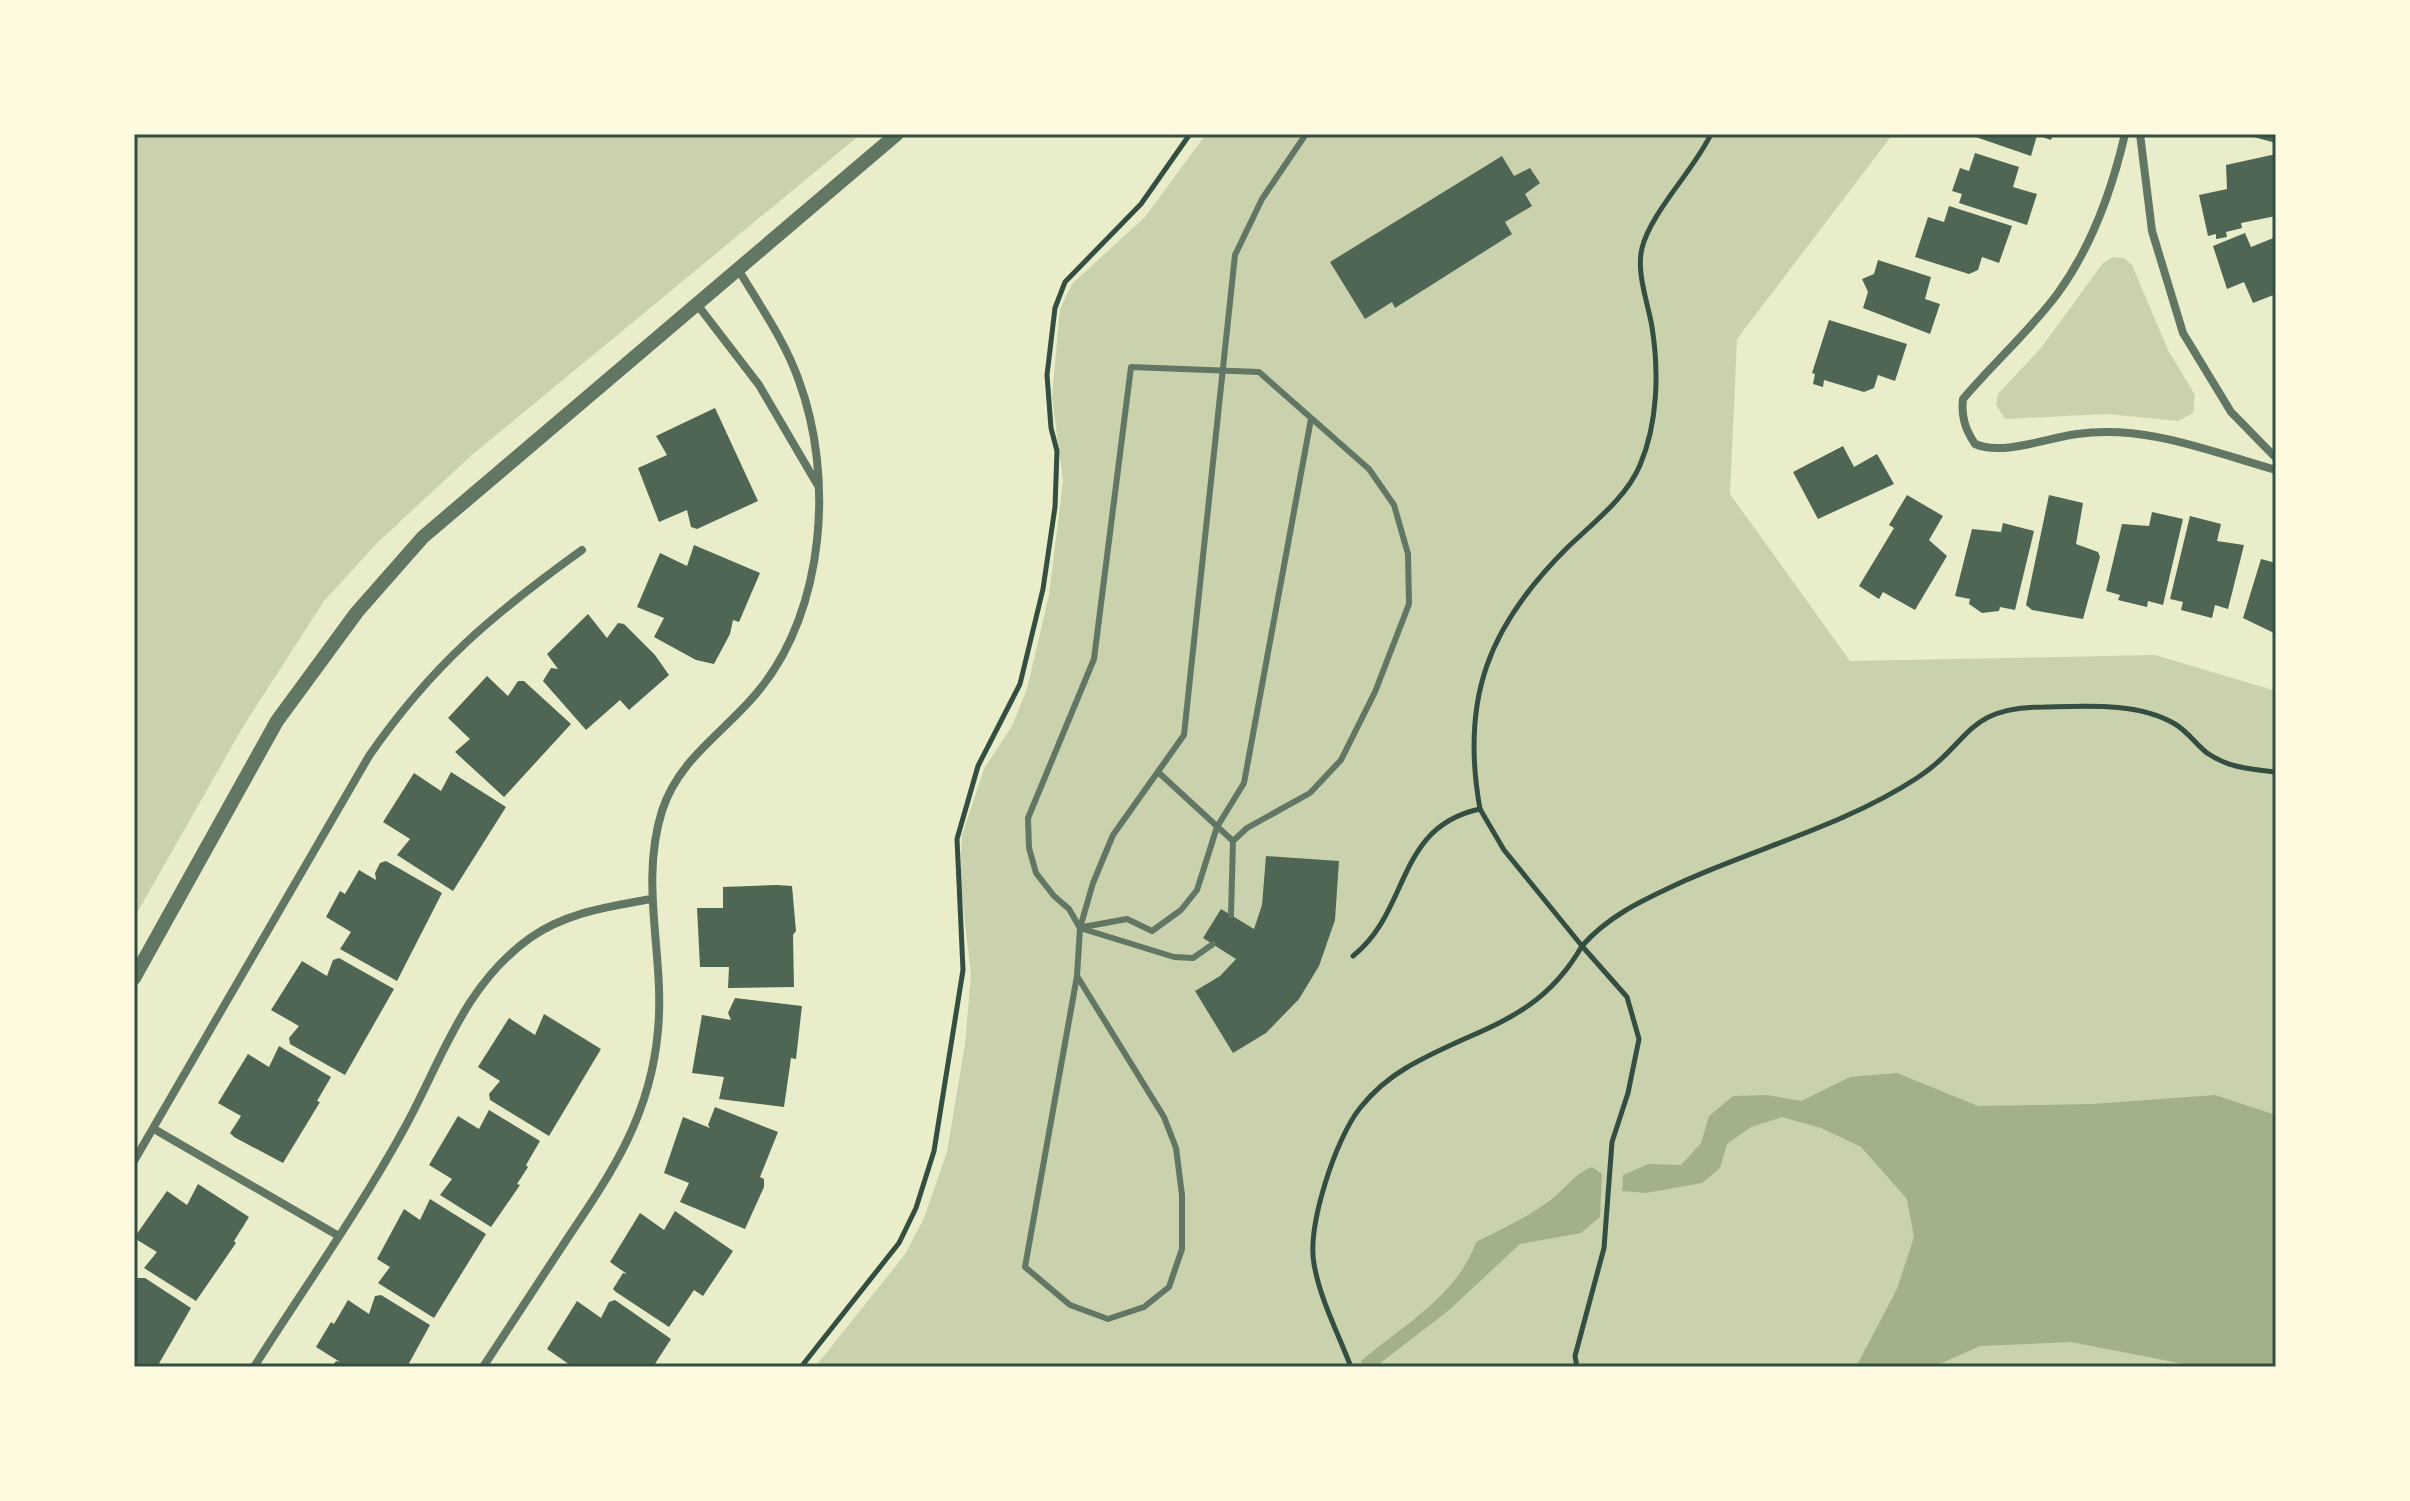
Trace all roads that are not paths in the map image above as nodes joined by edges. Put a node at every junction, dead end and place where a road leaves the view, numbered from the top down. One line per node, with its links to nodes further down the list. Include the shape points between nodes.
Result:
1 (897, 134): 5 (street)
2 (1306, 134): 7 (lane, via 1262,199 1235,255)
3 (2125, 134): 10 (street, via 2115,177 2091,236 2058,293 1963,399 1966,431 1975,444 1997,450 2086,432 2152,435)
4 (2140, 134): 9 (street, via 2152,231 2183,333 2231,412)
5 (736, 267): 6 (street); 11 (street, via 799,381 816,443)
6 (696, 303): 11 (street, via 759,385); 21 (street, via 423,537 357,612 277,721)
7 (1223, 370): 8 (lane, via 1259,372); 13 (lane, via 1184,735); 18 (lane, via 1131,367 1094,659 1028,818 1036,873)
8 (1311, 419): 14 (lane, via 1250,759 1244,783); 15 (lane, via 1369,469 1394,505 1408,554 1409,604 1341,760 1310,793)
9 (2276, 458)
10 (2276, 470)
11 (817, 484): 16 (street, via 817,558 799,622 781,661 758,692 677,776 655,837)
12 (582, 550): 22 (street, via 462,643 395,719)
13 (1158, 772): 14 (lane); 18 (lane, via 1113,835)
14 (1217, 827): 15 (lane); 18 (lane, via 1197,890 1162,924 1152,931 1127,919)
15 (1233, 841): 17 (lane)
16 (651, 899): 24 (street, via 584,911 554,923 483,982 462,1010 404,1129); 26 (street, via 658,1029 641,1115 599,1192)
17 (1231, 915)
18 (1080, 928): 19 (lane, via 1174,957 1193,958); 20 (lane)
19 (1213, 944)
20 (1077, 976): 20 (lane, via 1025,1267 1070,1305 1108,1319 1144,1307 1169,1287 1182,1249 1182,1195 1176,1148 1164,1117)
21 (134, 978)
22 (154, 1129): 23 (street); 24 (street)
23 (134, 1161)
24 (337, 1235): 25 (street)
25 (254, 1367)
26 (483, 1367)

